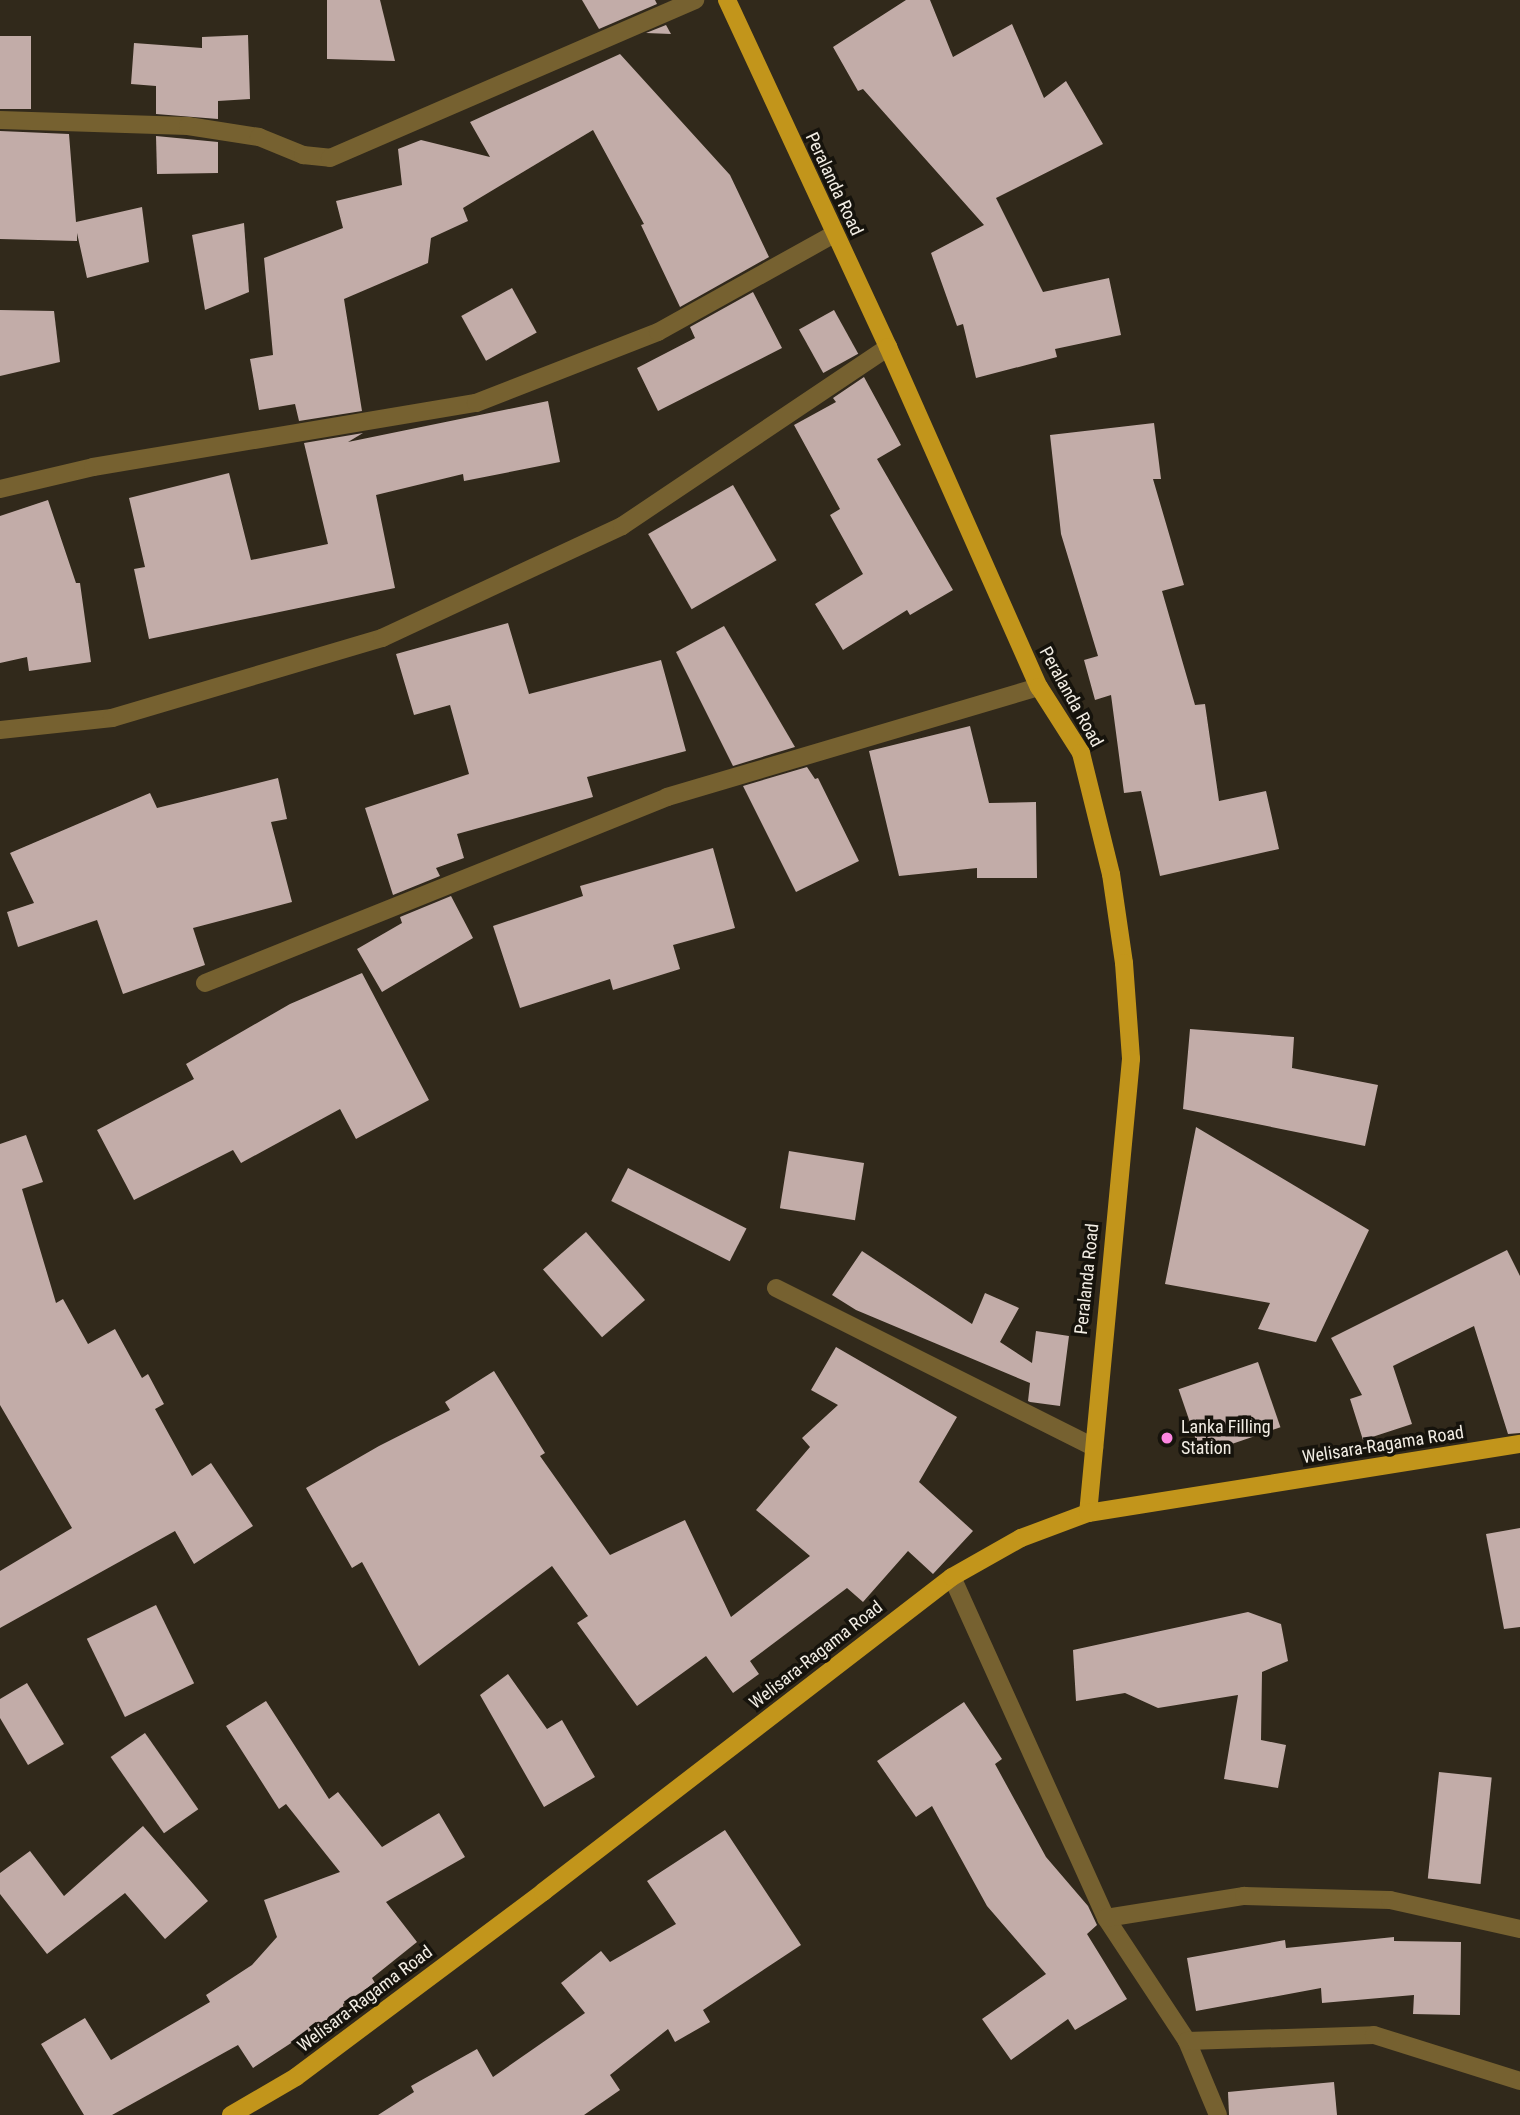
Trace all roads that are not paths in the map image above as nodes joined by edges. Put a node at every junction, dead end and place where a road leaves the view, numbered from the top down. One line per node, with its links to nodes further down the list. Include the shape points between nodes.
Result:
1 (695, 0): 3 (street, via 330,158 303,155 260,137 188,126)
2 (727, 0): 4 (main road, Peralanda Road)
3 (0, 120)
4 (834, 234): 5 (main road, Peralanda Road); 6 (street, via 658,332 475,403 93,467)
5 (888, 347): 7 (main road, Peralanda Road); 8 (street, via 622,526 382,638 111,718)
6 (0, 489)
7 (1039, 687): 9 (street, via 667,797); 12 (main road, Peralanda Road, via 1081,753 1111,874 1124,963 1130,1059)
8 (0, 730)
9 (205, 982)
10 (776, 1289): 12 (street)
11 (1520, 1444): 13 (main road, Welisara-Ragama Road)
12 (1094, 1447): 13 (main road, Peralanda Road)
13 (1088, 1513): 14 (main road, Welisara-Ragama Road, via 1021,1538)
14 (953, 1577): 15 (street); 19 (main road, Welisara-Ragama Road, via 296,2077)
15 (1106, 1918): 16 (street, via 1244,1896 1390,1900); 17 (street)
16 (1520, 1929)
17 (1187, 2040): 18 (street, via 1374,2035); 20 (street)
18 (1520, 2081)
19 (231, 2115)
20 (1218, 2115)

